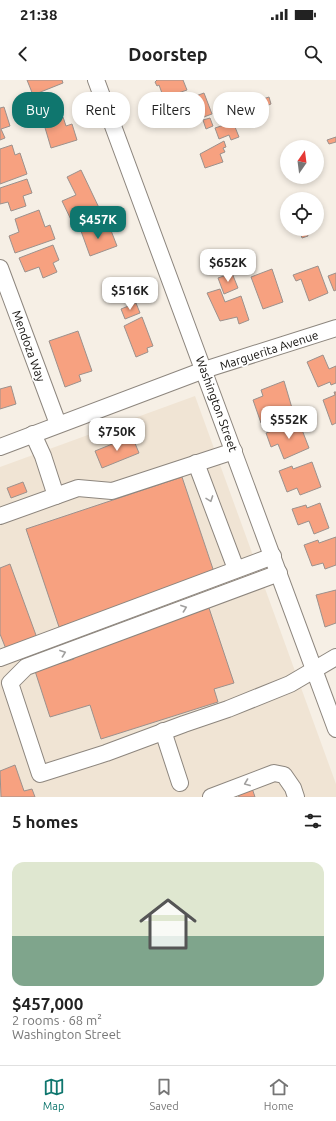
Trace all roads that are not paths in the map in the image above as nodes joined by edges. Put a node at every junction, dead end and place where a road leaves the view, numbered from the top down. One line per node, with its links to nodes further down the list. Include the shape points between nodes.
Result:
1 (96, 80): 4 (street, Washington Street)
2 (0, 268): 5 (street, Mendoza Way)
3 (336, 328): 4 (street, Marguerita Avenue)
4 (204, 370): 5 (street, Marguerita Avenue); 8 (street, Washington Street)
5 (58, 424): 6 (street, Marguerita Avenue)
6 (33, 434): 7 (street, Marguerita Avenue); 10 (street)
7 (0, 447)
8 (234, 451): 9 (street); 12 (street, Washington Street)
9 (196, 463): 10 (street, via 112,491 78,488); 13 (street, one-way to 13)
10 (56, 496): 11 (street)
11 (1, 513)
12 (273, 556): 13 (street); 14 (street, Washington Street)
13 (236, 569): 16 (street, via 19,653)
14 (279, 573): 17 (street, Washington Street); 19 (street, one-way to 14, via 40,774 10,683 26,667)
15 (336, 657): 17 (street)
16 (0, 658)
17 (315, 669): 18 (street, Washington Street); 19 (street, via 290,684)
18 (336, 729)
19 (163, 731): 20 (street)
20 (180, 783)
21 (211, 797): 22 (street, one-way to 21, via 284,775 274,773)
22 (296, 797)

